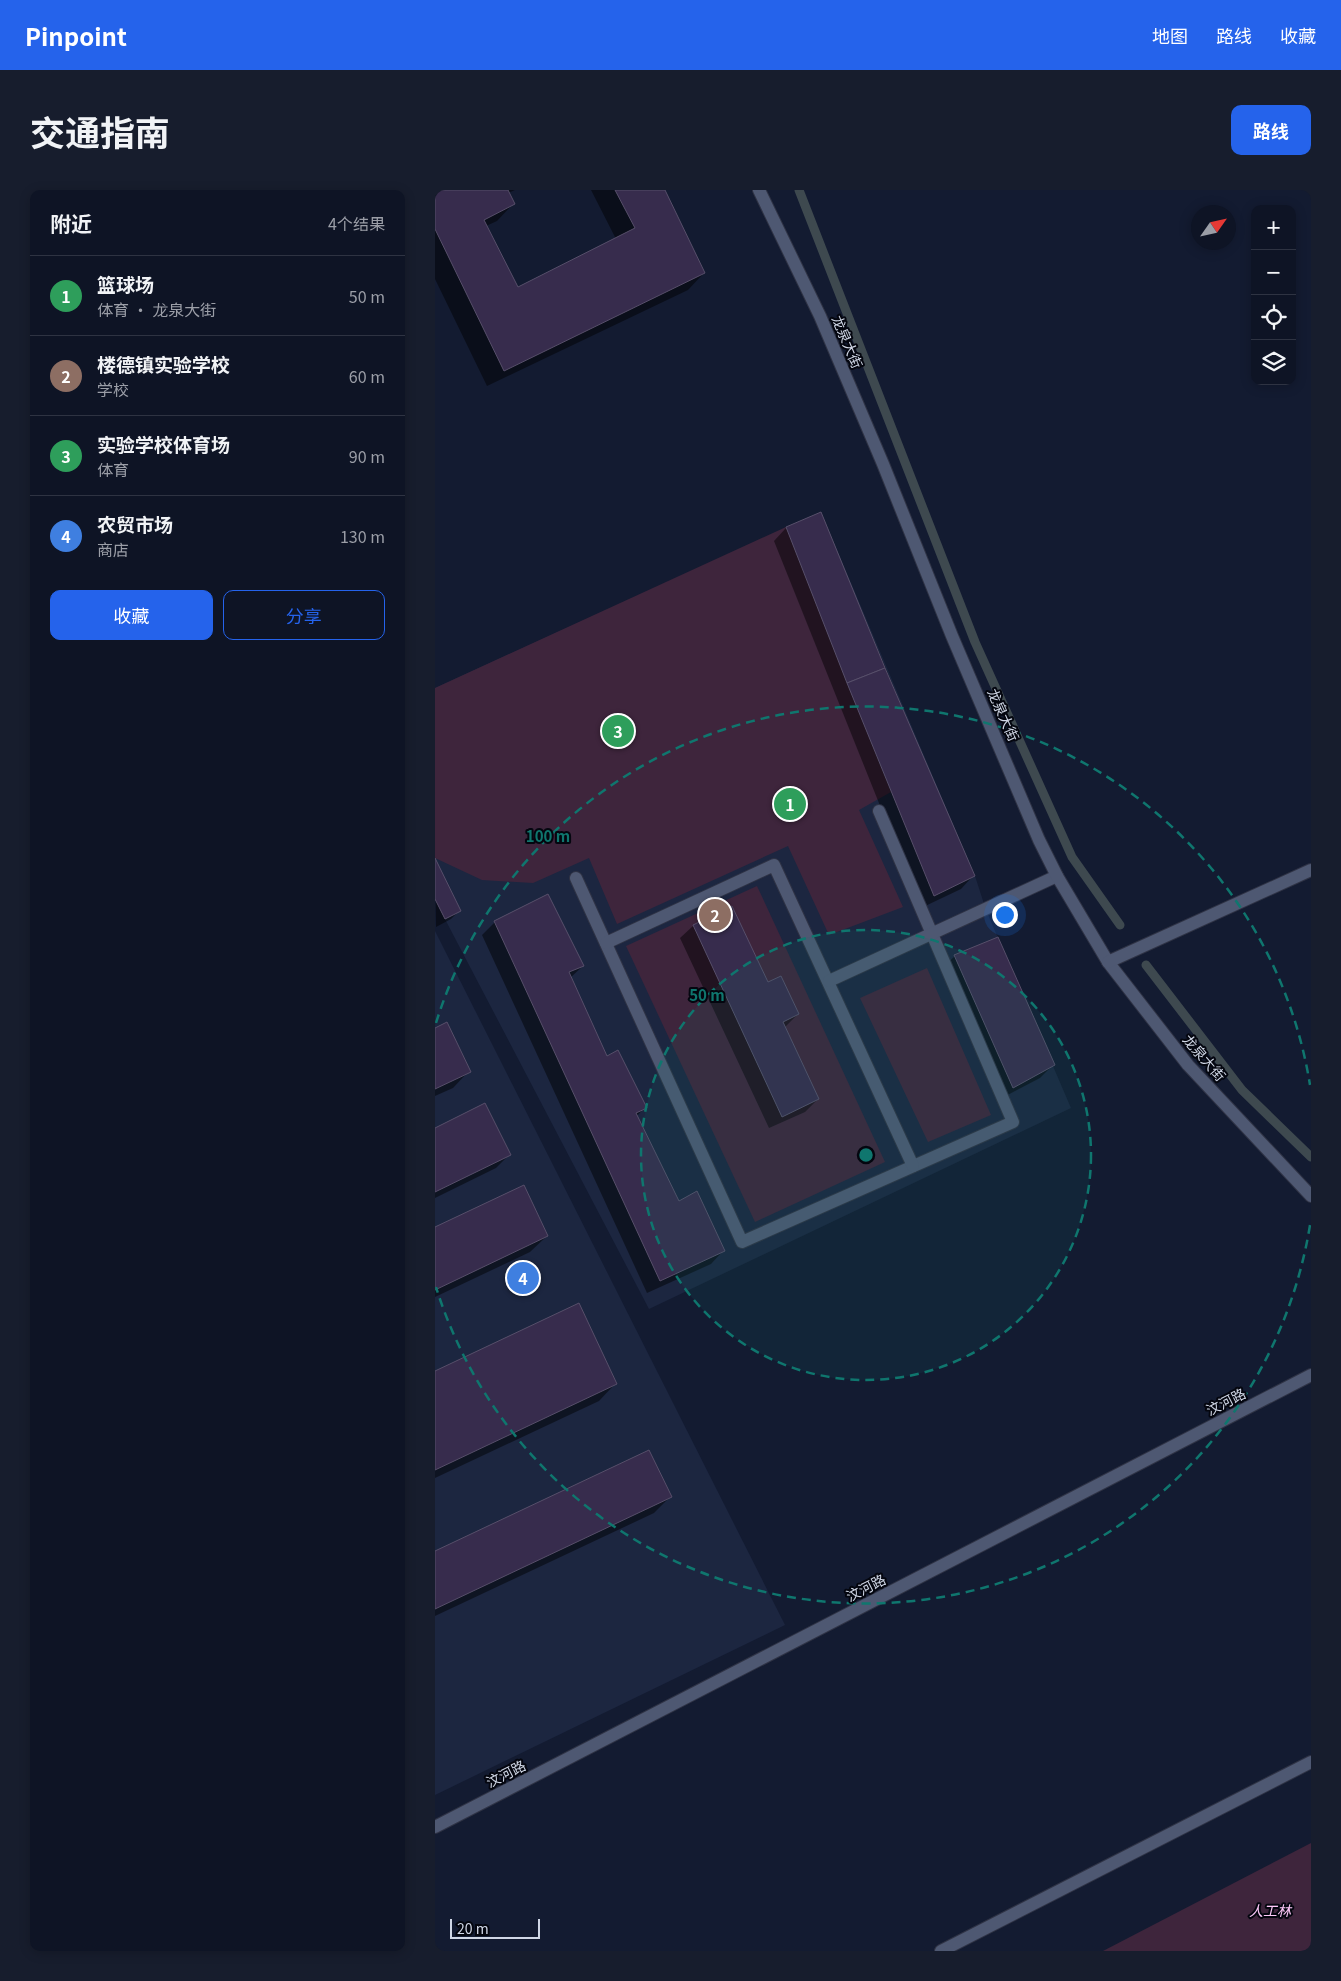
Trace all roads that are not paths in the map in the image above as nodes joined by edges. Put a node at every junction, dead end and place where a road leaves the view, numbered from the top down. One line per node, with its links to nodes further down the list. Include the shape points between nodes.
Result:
1 (759, 190): 4 (street, 龙泉大街, via 820,316 952,636)
2 (879, 810): 6 (street)
3 (1311, 870): 8 (street)
4 (1057, 876): 6 (street); 8 (street, 龙泉大街)
5 (576, 878): 7 (street)
6 (932, 934): 9 (street); 10 (street, via 1013,1122)
7 (606, 944): 9 (street, via 774,865); 10 (street, via 742,1242)
8 (1108, 962): 11 (street, 龙泉大街, via 1188,1065)
9 (829, 981): 10 (street)
10 (913, 1166)
11 (1311, 1196)
12 (1311, 1375): 14 (street, 汶河路)
13 (1311, 1762): 15 (street)
14 (435, 1827)
15 (941, 1951)

